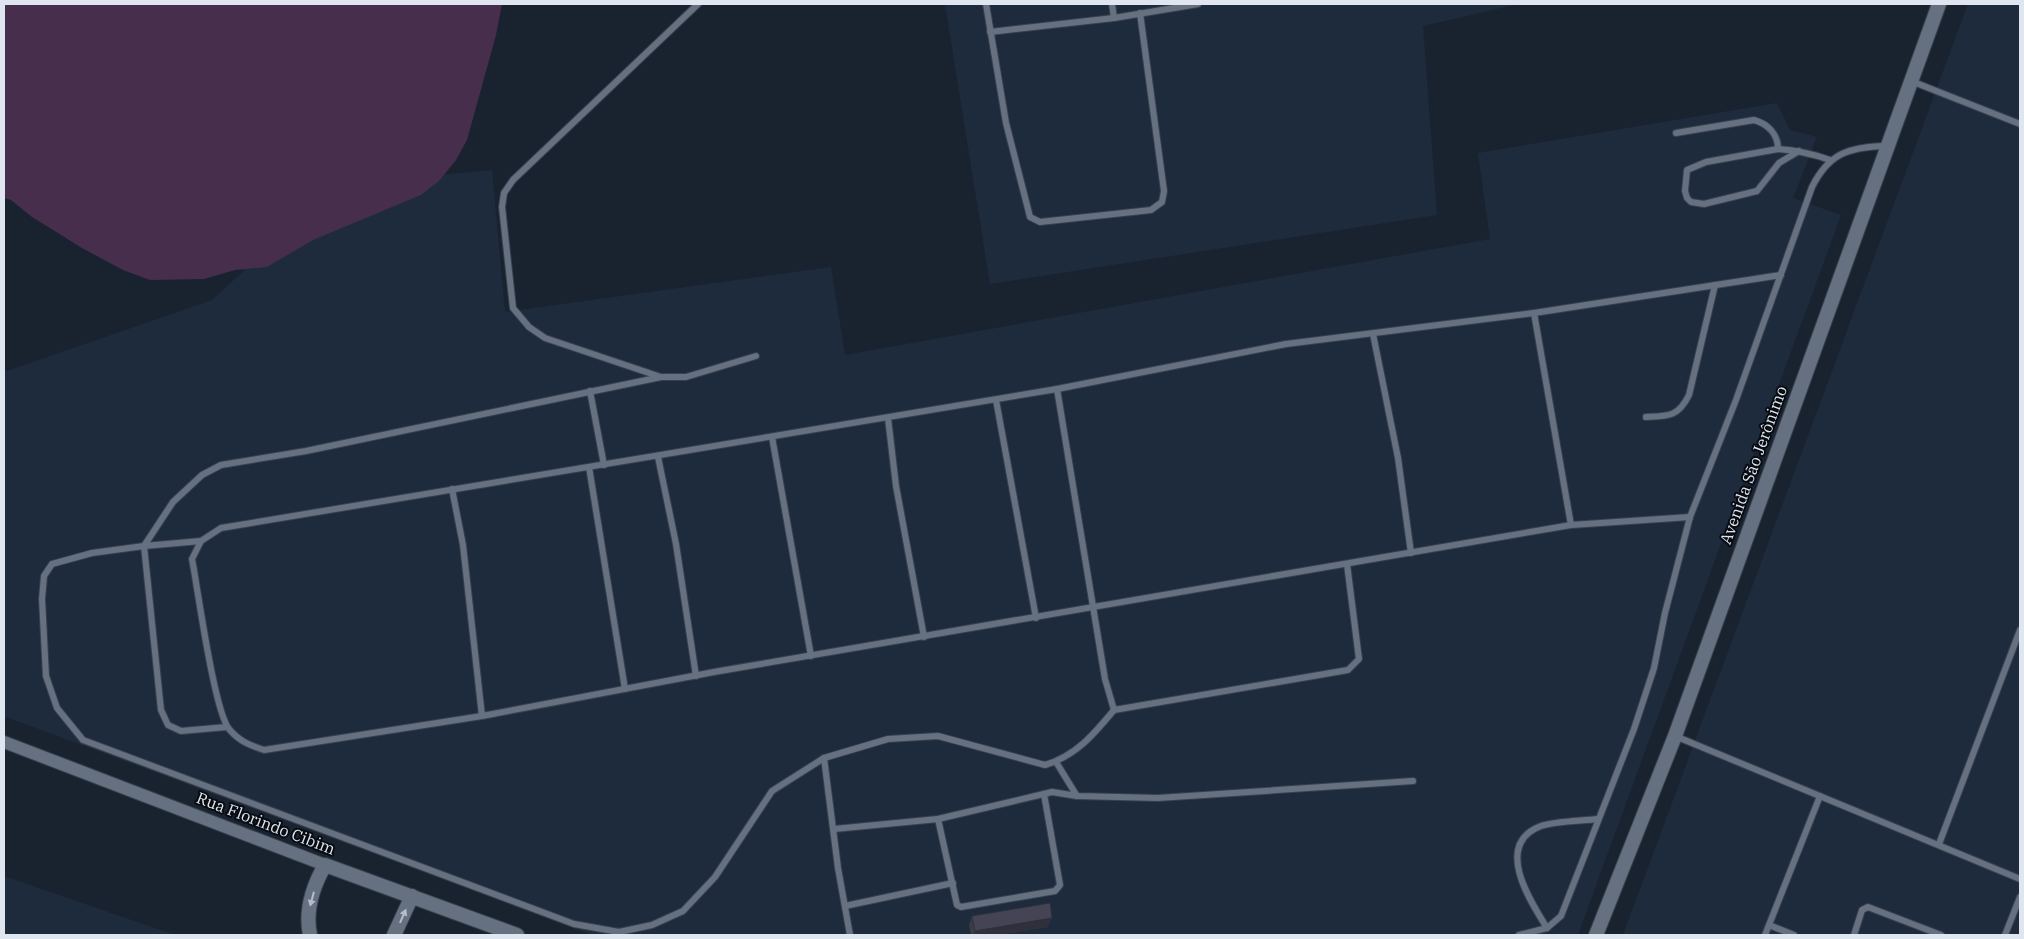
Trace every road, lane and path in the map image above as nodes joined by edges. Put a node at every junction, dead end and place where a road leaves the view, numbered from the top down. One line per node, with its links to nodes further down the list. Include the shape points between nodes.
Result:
1 (698, 4): 21 (lane, via 513,180 504,193 502,206 510,300 518,316 545,338)
2 (986, 4): 8 (lane)
3 (1112, 4): 7 (lane)
4 (1198, 4): 6 (lane)
5 (1939, 4): 9 (street, Avenida São Jerônimo)
6 (1140, 14): 7 (lane); 8 (lane, via 1164,191 1162,202 1151,210 1040,222 1030,217 1006,123)
7 (1114, 18): 8 (lane)
8 (990, 32)
9 (1910, 80): 10 (lane); 12 (street, Avenida São Jerônimo)
10 (2020, 124)
11 (1676, 133): 13 (lane, via 1754,120 1763,122 1770,129 1778,142)
12 (1886, 146): 15 (lane, via 1862,146); 48 (street, Avenida São Jerônimo)
13 (1778, 149): 14 (lane); 14 (lane, via 1690,168 1685,183 1687,198 1704,204 1757,191 1779,163)
14 (1799, 151): 15 (lane)
15 (1830, 160): 16 (lane, via 1812,187)
16 (1781, 275): 17 (lane); 32 (lane)
17 (1715, 286): 18 (lane); 25 (lane, via 1689,395 1682,408 1674,414)
18 (1534, 313): 19 (lane); 33 (lane)
19 (1372, 334): 22 (lane, via 1286,344); 36 (lane, via 1398,458)
20 (756, 356): 21 (lane, via 686,377)
21 (661, 377): 23 (lane)
22 (1057, 389): 24 (lane); 38 (lane)
23 (590, 391): 29 (lane); 35 (lane, via 306,451 221,465 202,475 173,502)
24 (996, 400): 26 (lane); 39 (lane)
25 (1646, 417)
26 (888, 418): 27 (lane); 41 (lane, via 896,486)
27 (772, 437): 28 (lane); 42 (lane)
28 (658, 457): 29 (lane); 43 (lane, via 676,544)
29 (604, 465): 30 (lane)
30 (589, 467): 31 (lane); 44 (lane)
31 (452, 488): 34 (lane, via 221,528); 46 (lane, via 467,573)
32 (1690, 517): 33 (lane); 57 (lane, via 1654,668)
33 (1571, 525): 36 (lane)
34 (201, 541): 35 (lane); 47 (lane, via 192,559 217,697)
35 (144, 546): 47 (lane, via 161,710 168,725 181,731); 50 (lane, via 92,553 52,564 44,576 46,676 57,708 83,740 574,924 619,932 652,925 683,910 715,877 772,791)
36 (1411, 553): 37 (lane)
37 (1348, 564): 38 (lane); 45 (lane, via 1359,659 1348,670)
38 (1095, 608): 39 (lane); 45 (lane, via 1105,679)
39 (1036, 618): 41 (lane)
40 (2020, 630): 59 (lane)
41 (924, 636): 42 (lane)
42 (811, 656): 43 (lane)
43 (696, 676): 44 (lane)
44 (625, 689): 46 (lane)
45 (1114, 710): 51 (lane, via 1084,745)
46 (482, 716): 47 (lane, via 264,750 242,743)
47 (227, 727)
48 (1675, 736): 55 (lane); 73 (street, Avenida São Jerônimo)
49 (4, 742): 60 (street, Rua Florindo Cibim)
50 (824, 758): 51 (lane, via 888,739 938,736 1045,766); 58 (lane)
51 (1056, 762): 54 (lane)
52 (1413, 780): 54 (lane, via 1158,798)
53 (1044, 794): 54 (lane); 56 (lane); 62 (lane, via 1060,885 1055,891 961,907 956,903)
54 (1077, 796)
55 (1820, 796): 59 (lane); 66 (lane)
56 (938, 819): 58 (lane); 62 (lane)
57 (1598, 819): 67 (lane, via 1561,916); 67 (lane, via 1541,826 1523,839 1516,861 1525,894)
58 (834, 829): 65 (lane)
59 (1939, 844): 61 (lane)
60 (325, 865): 63 (street, Rua Florindo Cibim); 68 (street, one-way to 68, via 316,881 309,907)
61 (2020, 879)
62 (953, 883): 65 (lane)
63 (412, 896): 69 (street, one-way to 63); 70 (street, Rua Florindo Cibim)
64 (2020, 897): 78 (lane)
65 (845, 906): 71 (lane)
66 (1769, 925): 74 (lane); 75 (lane)
67 (1547, 928): 72 (lane)
68 (307, 933)
69 (394, 935)
70 (517, 935)
71 (850, 935)
72 (1519, 935)
73 (1596, 935)
74 (1766, 935)
75 (1794, 935)
76 (1854, 935): 77 (lane, via 1862,910 1868,907)
77 (1941, 935)
78 (2005, 935)

